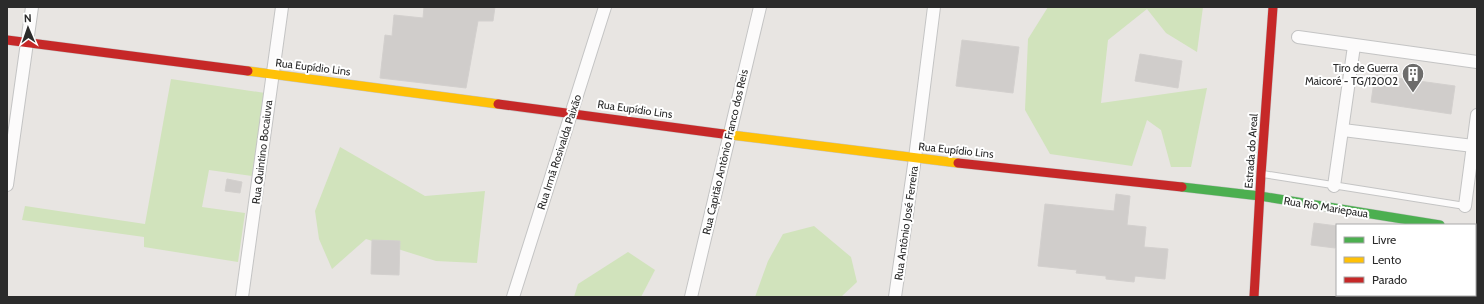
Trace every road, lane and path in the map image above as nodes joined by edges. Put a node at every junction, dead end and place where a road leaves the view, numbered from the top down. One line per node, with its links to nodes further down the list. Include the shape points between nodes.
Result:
1 (32, 7): 9 (street)
2 (282, 7): 12 (street, Rua Quintino Bocaiuva)
3 (605, 7): 13 (street, Rua Irmã Rosivalda Paixão)
4 (760, 7): 16 (street, Rua Capitão Antônio Franco dos Reis)
5 (934, 7): 18 (street, Rua Antônio José Ferreira)
6 (1273, 7): 19 (street, Estrada do Areal)
7 (1298, 37): 10 (street)
8 (7, 40): 9 (street, Rua Eupídio Lins)
9 (27, 43): 12 (street, Rua Eupídio Lins); 20 (street)
10 (1354, 46): 11 (street); 15 (street)
11 (1477, 62)
12 (272, 74): 13 (street, Rua Eupídio Lins); 25 (street, Rua Quintino Bocaiuva)
13 (571, 112): 16 (street, Rua Eupídio Lins); 26 (street, Rua Irmã Rosivalda Paixão)
14 (1477, 115): 17 (street)
15 (1343, 130): 17 (street); 21 (street)
16 (728, 135): 18 (street, Rua Eupídio Lins); 27 (street, Rua Capitão Antônio Franco dos Reis)
17 (1473, 146): 23 (street)
18 (915, 158): 22 (street, Rua Eupídio Lins); 28 (street, Rua Antônio José Ferreira)
19 (1261, 174): 21 (lane); 22 (street, Estrada do Areal)
20 (7, 185)
21 (1334, 186): 23 (lane)
22 (1260, 196): 24 (street, Rua Rio Mariepaua); 29 (street, Estrada do Areal)
23 (1465, 206)
24 (1434, 224)
25 (242, 297)
26 (513, 297)
27 (691, 297)
28 (895, 297)
29 (1254, 297)

